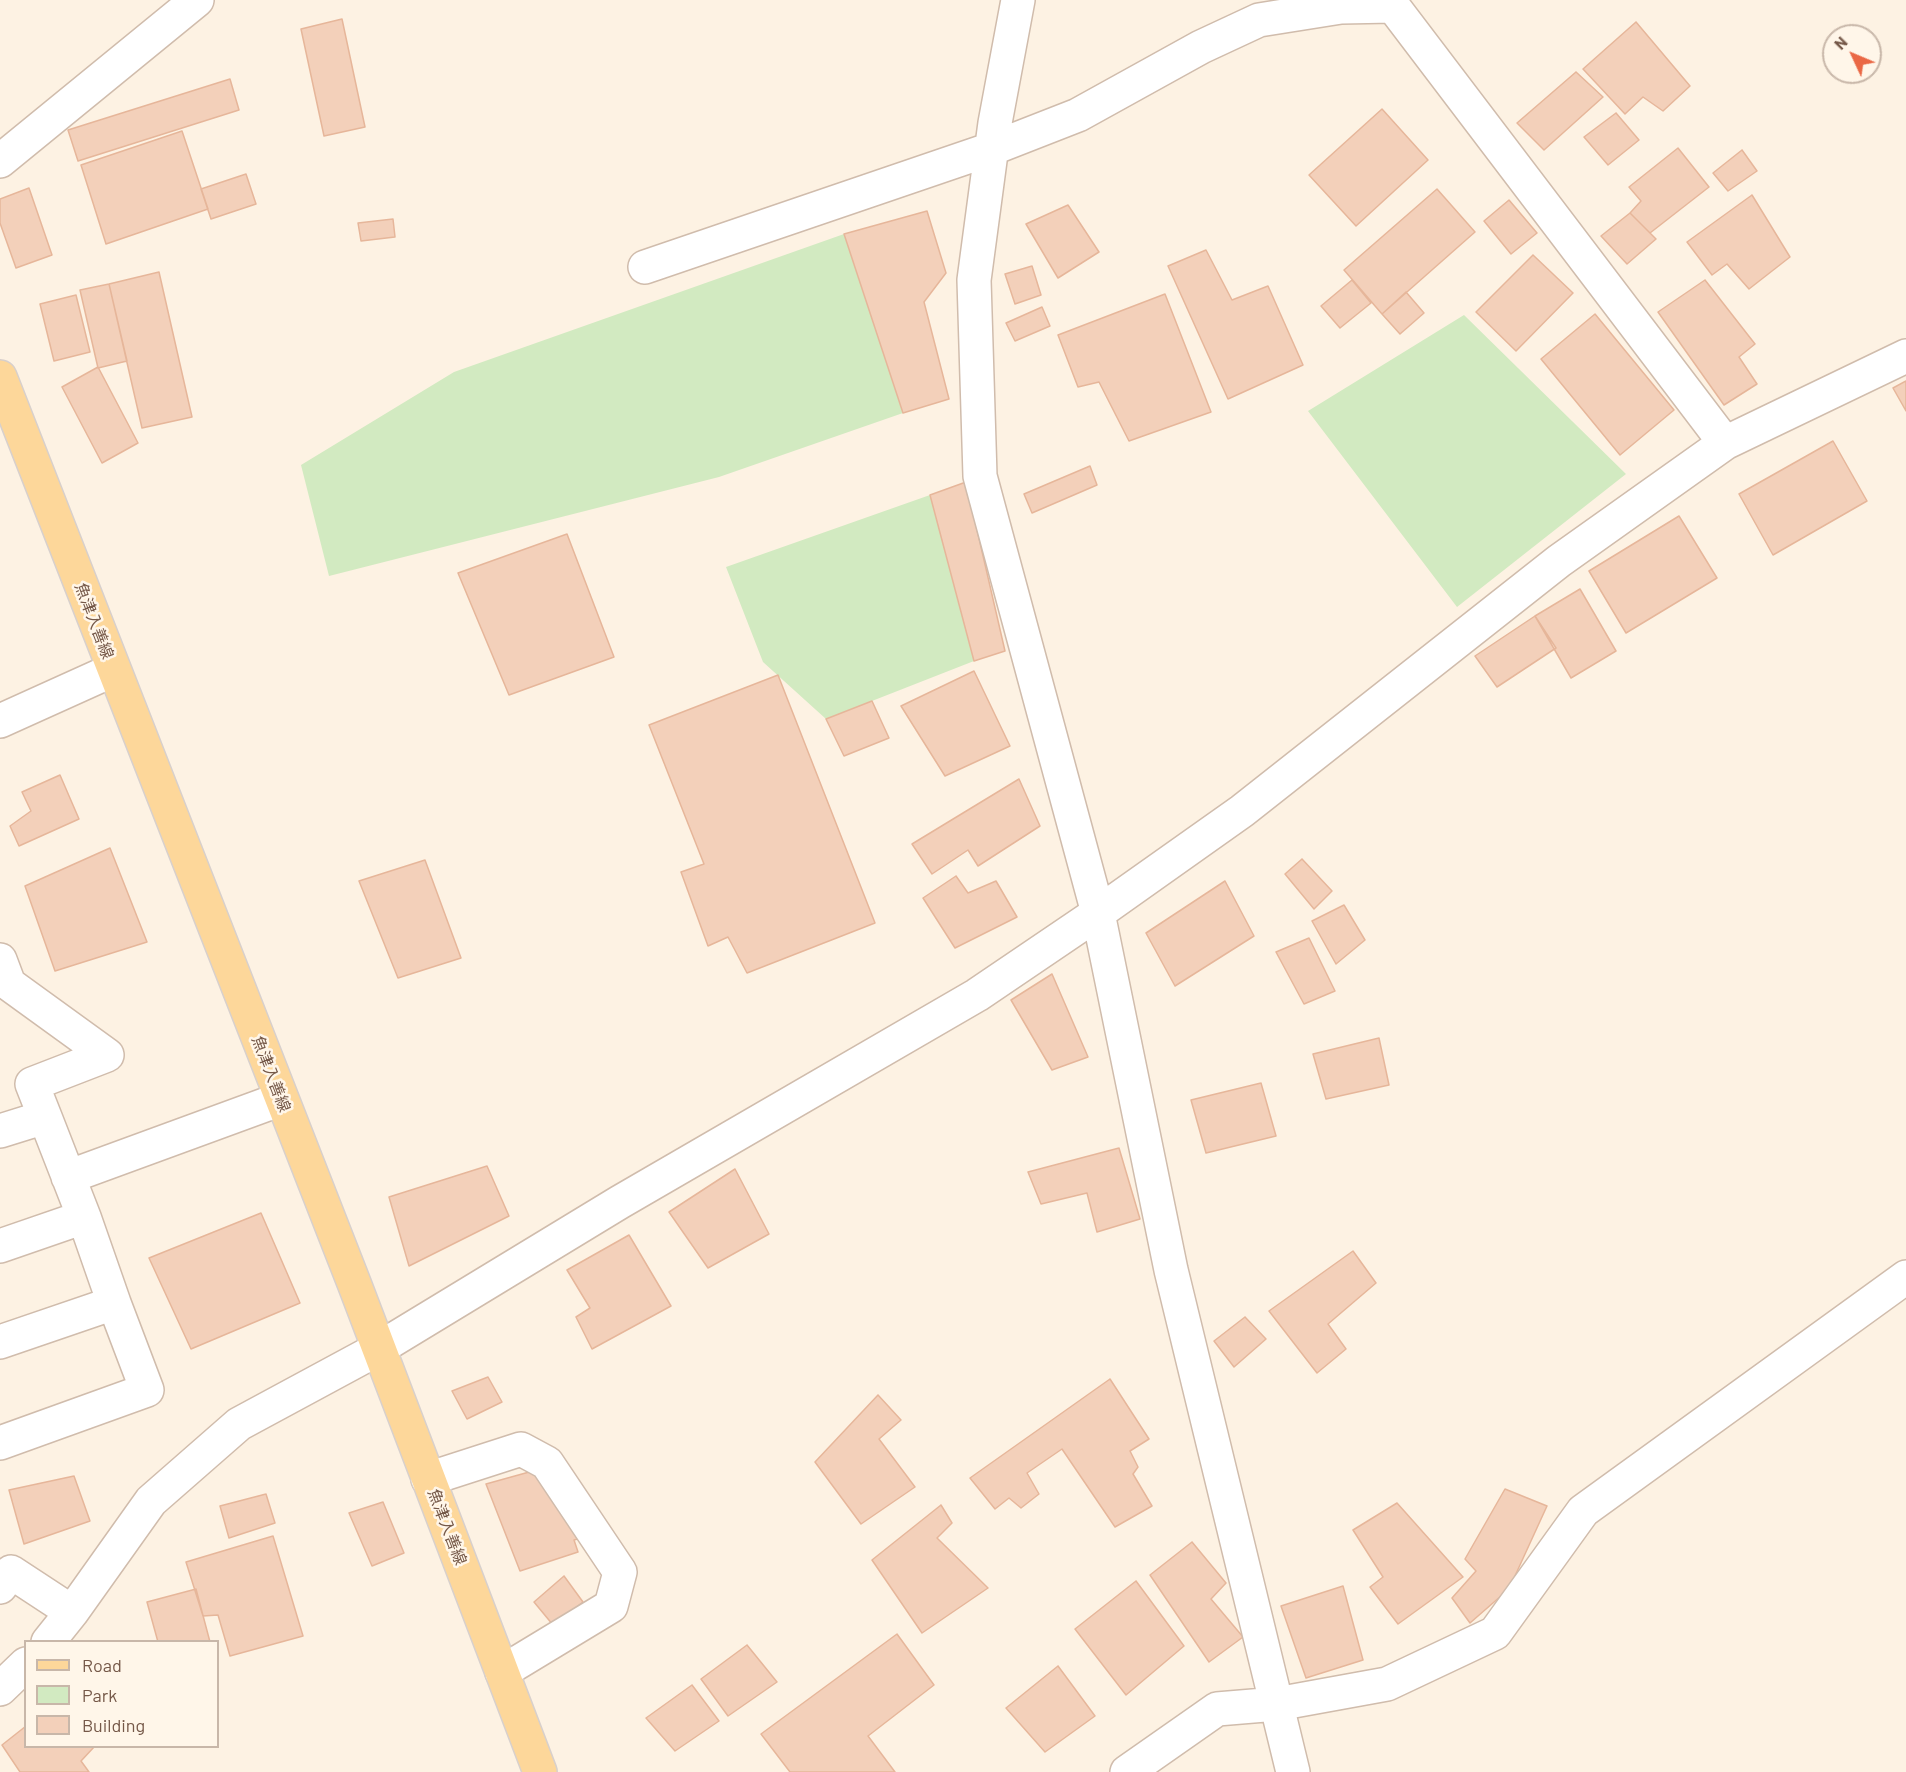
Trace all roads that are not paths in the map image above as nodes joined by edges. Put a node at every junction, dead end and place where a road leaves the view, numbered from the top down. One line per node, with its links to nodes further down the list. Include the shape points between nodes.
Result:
1 (197, 0): 6 (street)
2 (1018, 0): 5 (street)
3 (1398, 3): 4 (street); 10 (street)
4 (1336, 4): 5 (street, via 1259,20 1201,47 1078,116)
5 (991, 149): 7 (street); 13 (street, via 974,280 980,476)
6 (0, 161)
7 (645, 267)
8 (1906, 356): 10 (street)
9 (0, 377): 11 (main road, 魚津入善線)
10 (1725, 443): 13 (street, via 1559,561 1242,811)
11 (113, 670): 12 (street); 15 (main road, 魚津入善線)
12 (0, 721)
13 (1098, 913): 24 (street, via 977,996 620,1202); 33 (street, via 1171,1270)
14 (0, 960): 16 (street, via 9,984 107,1055 32,1084)
15 (281, 1099): 18 (street); 24 (main road, 魚津入善線)
16 (45, 1117): 17 (street); 18 (street)
17 (0, 1131)
18 (68, 1177): 19 (street)
19 (84, 1217): 20 (street); 22 (street)
20 (0, 1246)
21 (1906, 1276): 33 (street, via 1583,1511 1495,1633 1387,1684)
22 (114, 1303): 23 (street); 25 (street, via 147,1390)
23 (0, 1342)
24 (378, 1349): 26 (main road, 魚津入善線); 28 (street, via 239,1425 152,1501)
25 (0, 1443)
26 (428, 1479): 31 (main road, 魚津入善線); 31 (street, via 521,1449 547,1463 620,1572 610,1606)
27 (4, 1576): 28 (street)
28 (72, 1612): 29 (street)
29 (49, 1640)
30 (24, 1666): 32 (street)
31 (502, 1672): 34 (main road, 魚津入善線)
32 (0, 1689)
33 (1277, 1704): 35 (street, via 1217,1709); 36 (street)
34 (540, 1772)
35 (1127, 1772)
36 (1293, 1772)

